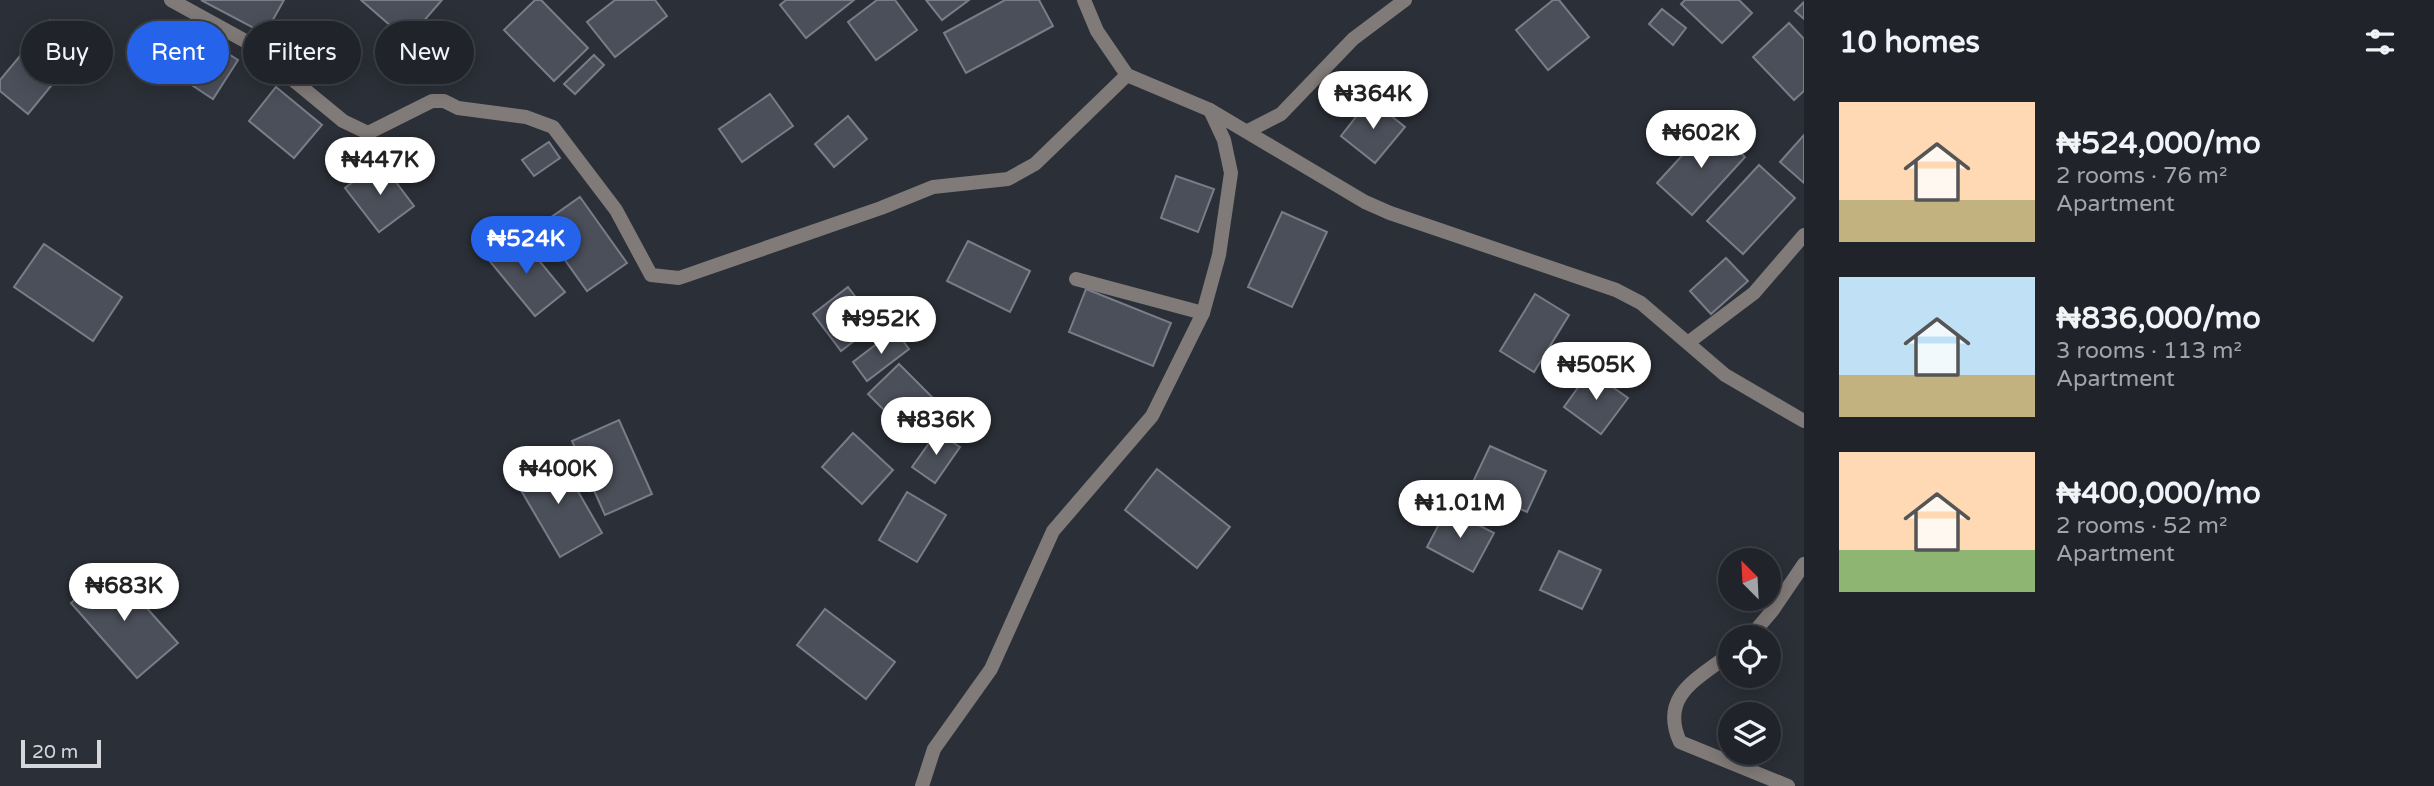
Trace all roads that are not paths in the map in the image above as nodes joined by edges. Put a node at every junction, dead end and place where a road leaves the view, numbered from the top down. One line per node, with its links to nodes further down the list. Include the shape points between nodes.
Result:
1 (171, 0): 4 (street, via 247,43 342,121 368,133 432,101 526,117 553,127 616,210 652,275 665,279 781,244 933,187 1008,179 1035,164)
2 (1084, 0): 4 (street, via 1097,31)
3 (1405, 0): 6 (street, via 1353,39 1281,114)
4 (1127, 75): 5 (street)
5 (1210, 110): 6 (street); 9 (street, via 1224,140 1231,173 1219,255)
6 (1248, 131): 10 (street, via 1390,213 1616,290 1641,303)
7 (1804, 235): 10 (street, via 1754,293)
8 (1076, 279): 9 (street)
9 (1203, 313): 15 (street, via 1152,416 1052,531 991,669 934,749)
10 (1689, 342): 11 (street, via 1725,375)
11 (1804, 421)
12 (1804, 564): 13 (street)
13 (1760, 625)
14 (1718, 664): 16 (street, via 1684,691 1672,710 1680,742)
15 (922, 786)
16 (1788, 786)

